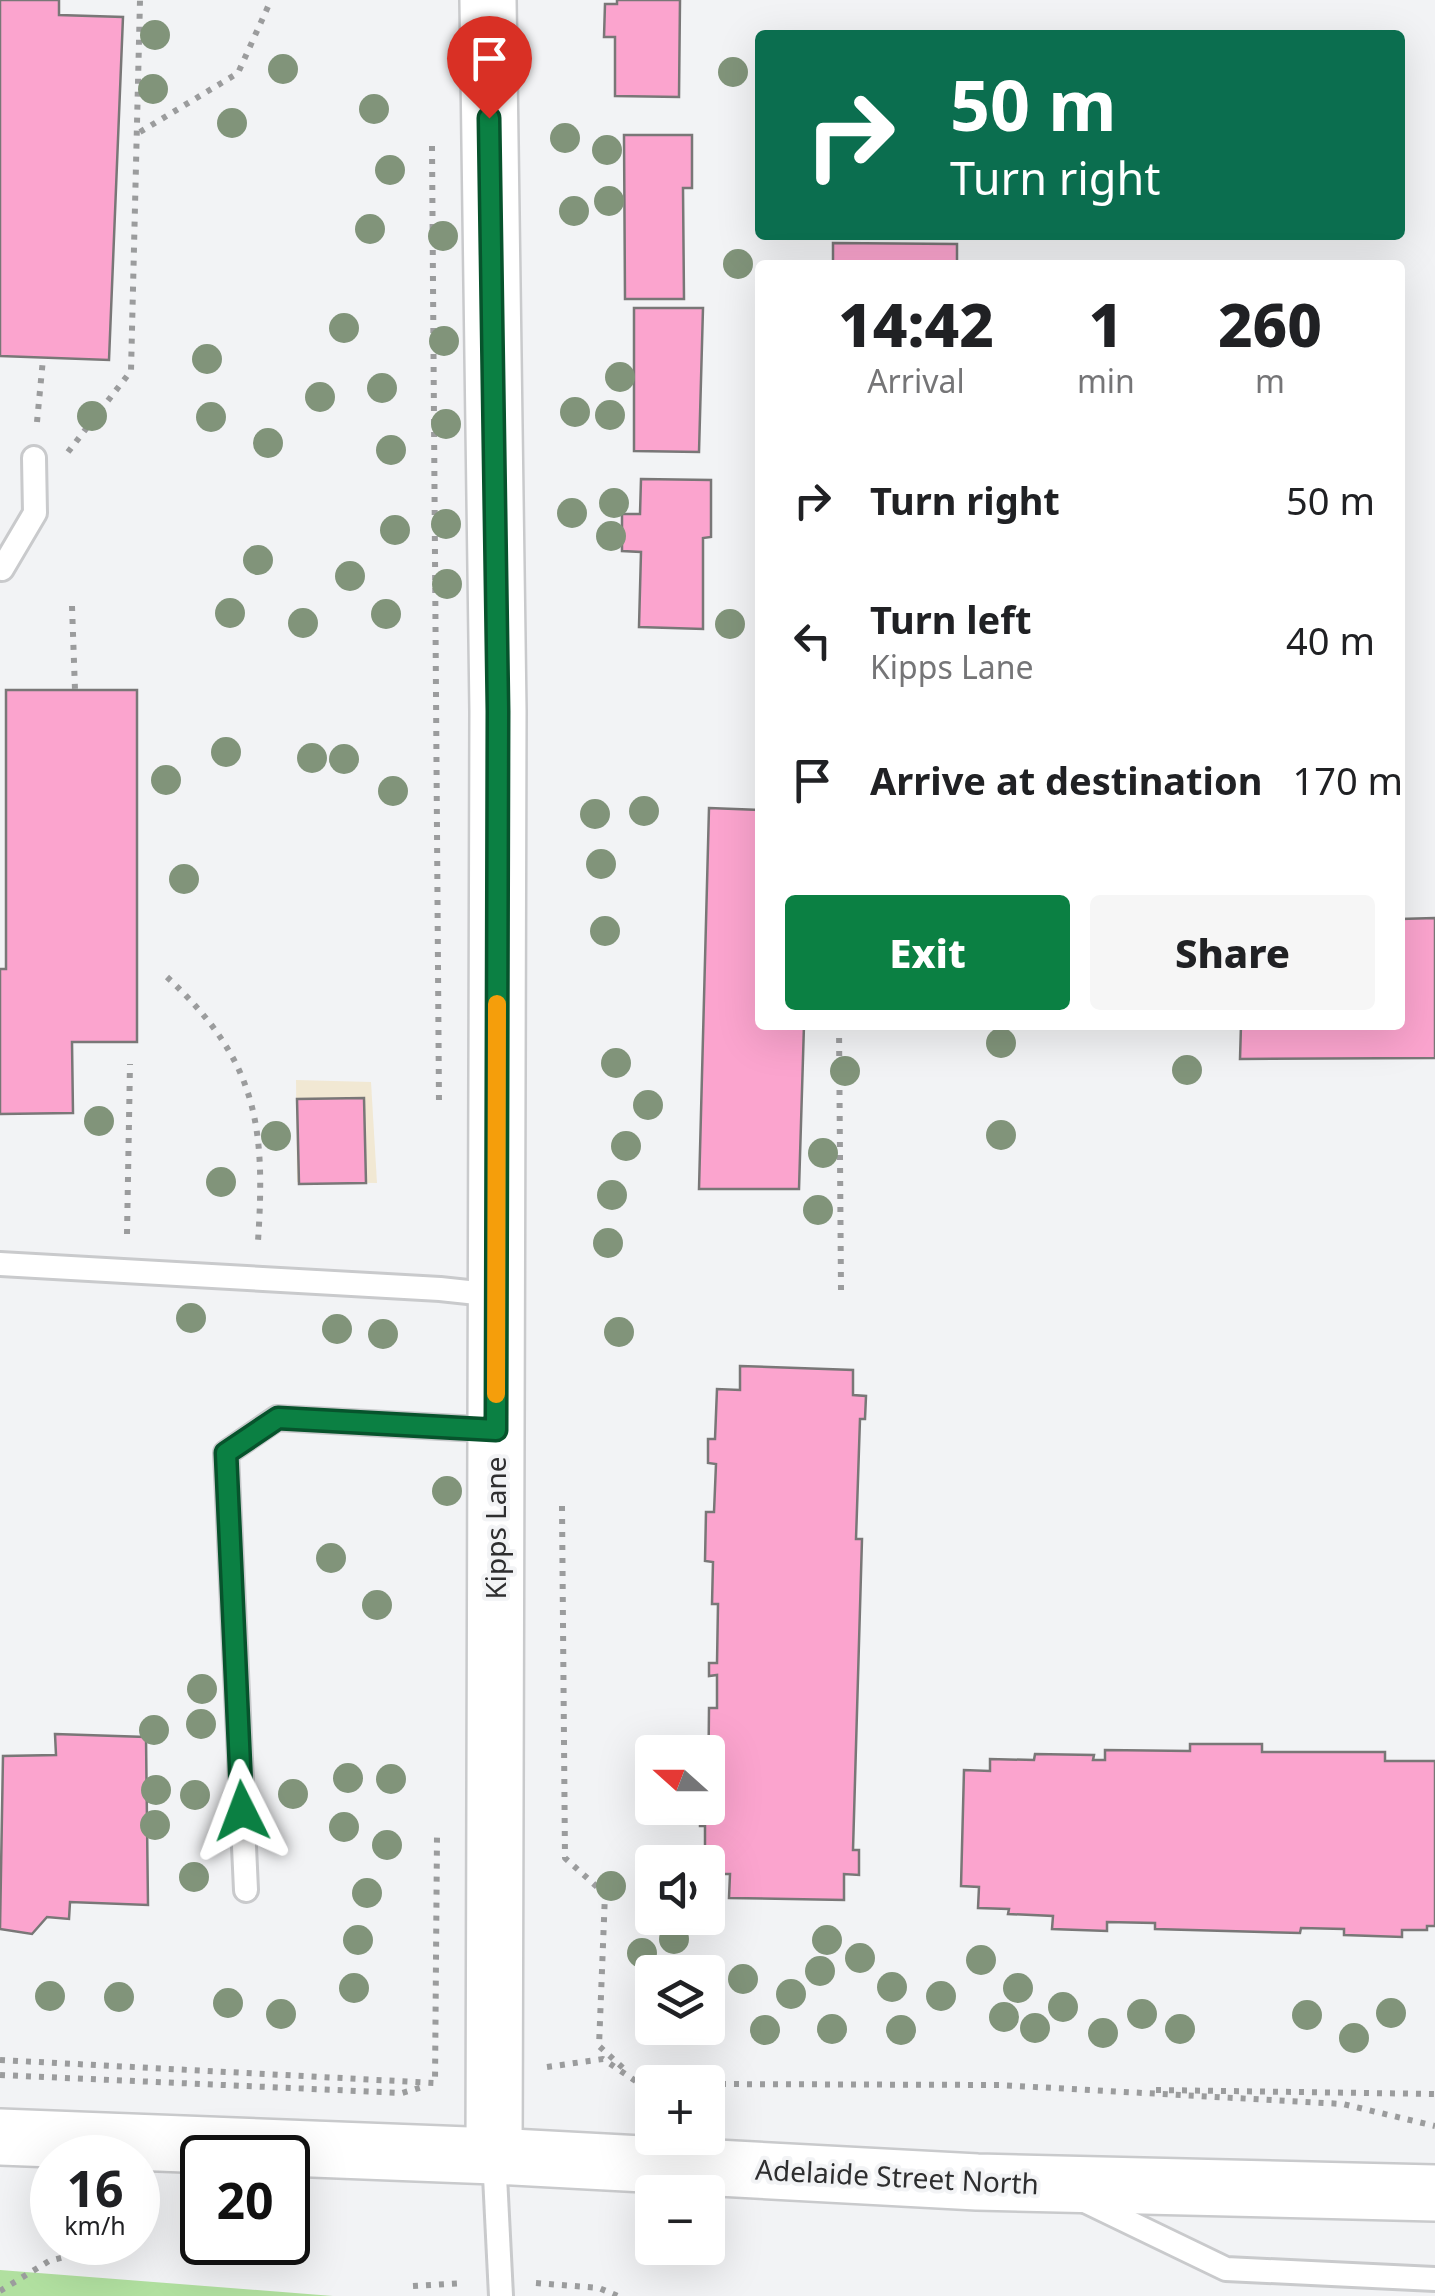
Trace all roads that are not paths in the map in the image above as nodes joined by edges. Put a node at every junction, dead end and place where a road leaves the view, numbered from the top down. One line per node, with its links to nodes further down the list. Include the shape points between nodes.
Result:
1 (488, 0): 5 (street, Kipps Lane, via 498,711)
2 (34, 458): 3 (lane, via 35,514)
3 (2, 569)
4 (0, 1264): 5 (lane)
5 (496, 1295): 6 (street, Kipps Lane)
6 (496, 1430): 7 (lane, via 278,1418 226,1453); 9 (street, Kipps Lane)
7 (246, 1890)
8 (0, 2137): 9 (street, Adelaide Street North)
9 (494, 2156): 10 (street, Adelaide Street North); 13 (lane)
10 (1048, 2184): 11 (street, Adelaide Street North); 12 (lane, via 1226,2268)
11 (1435, 2193)
12 (1435, 2279)
13 (501, 2289)

